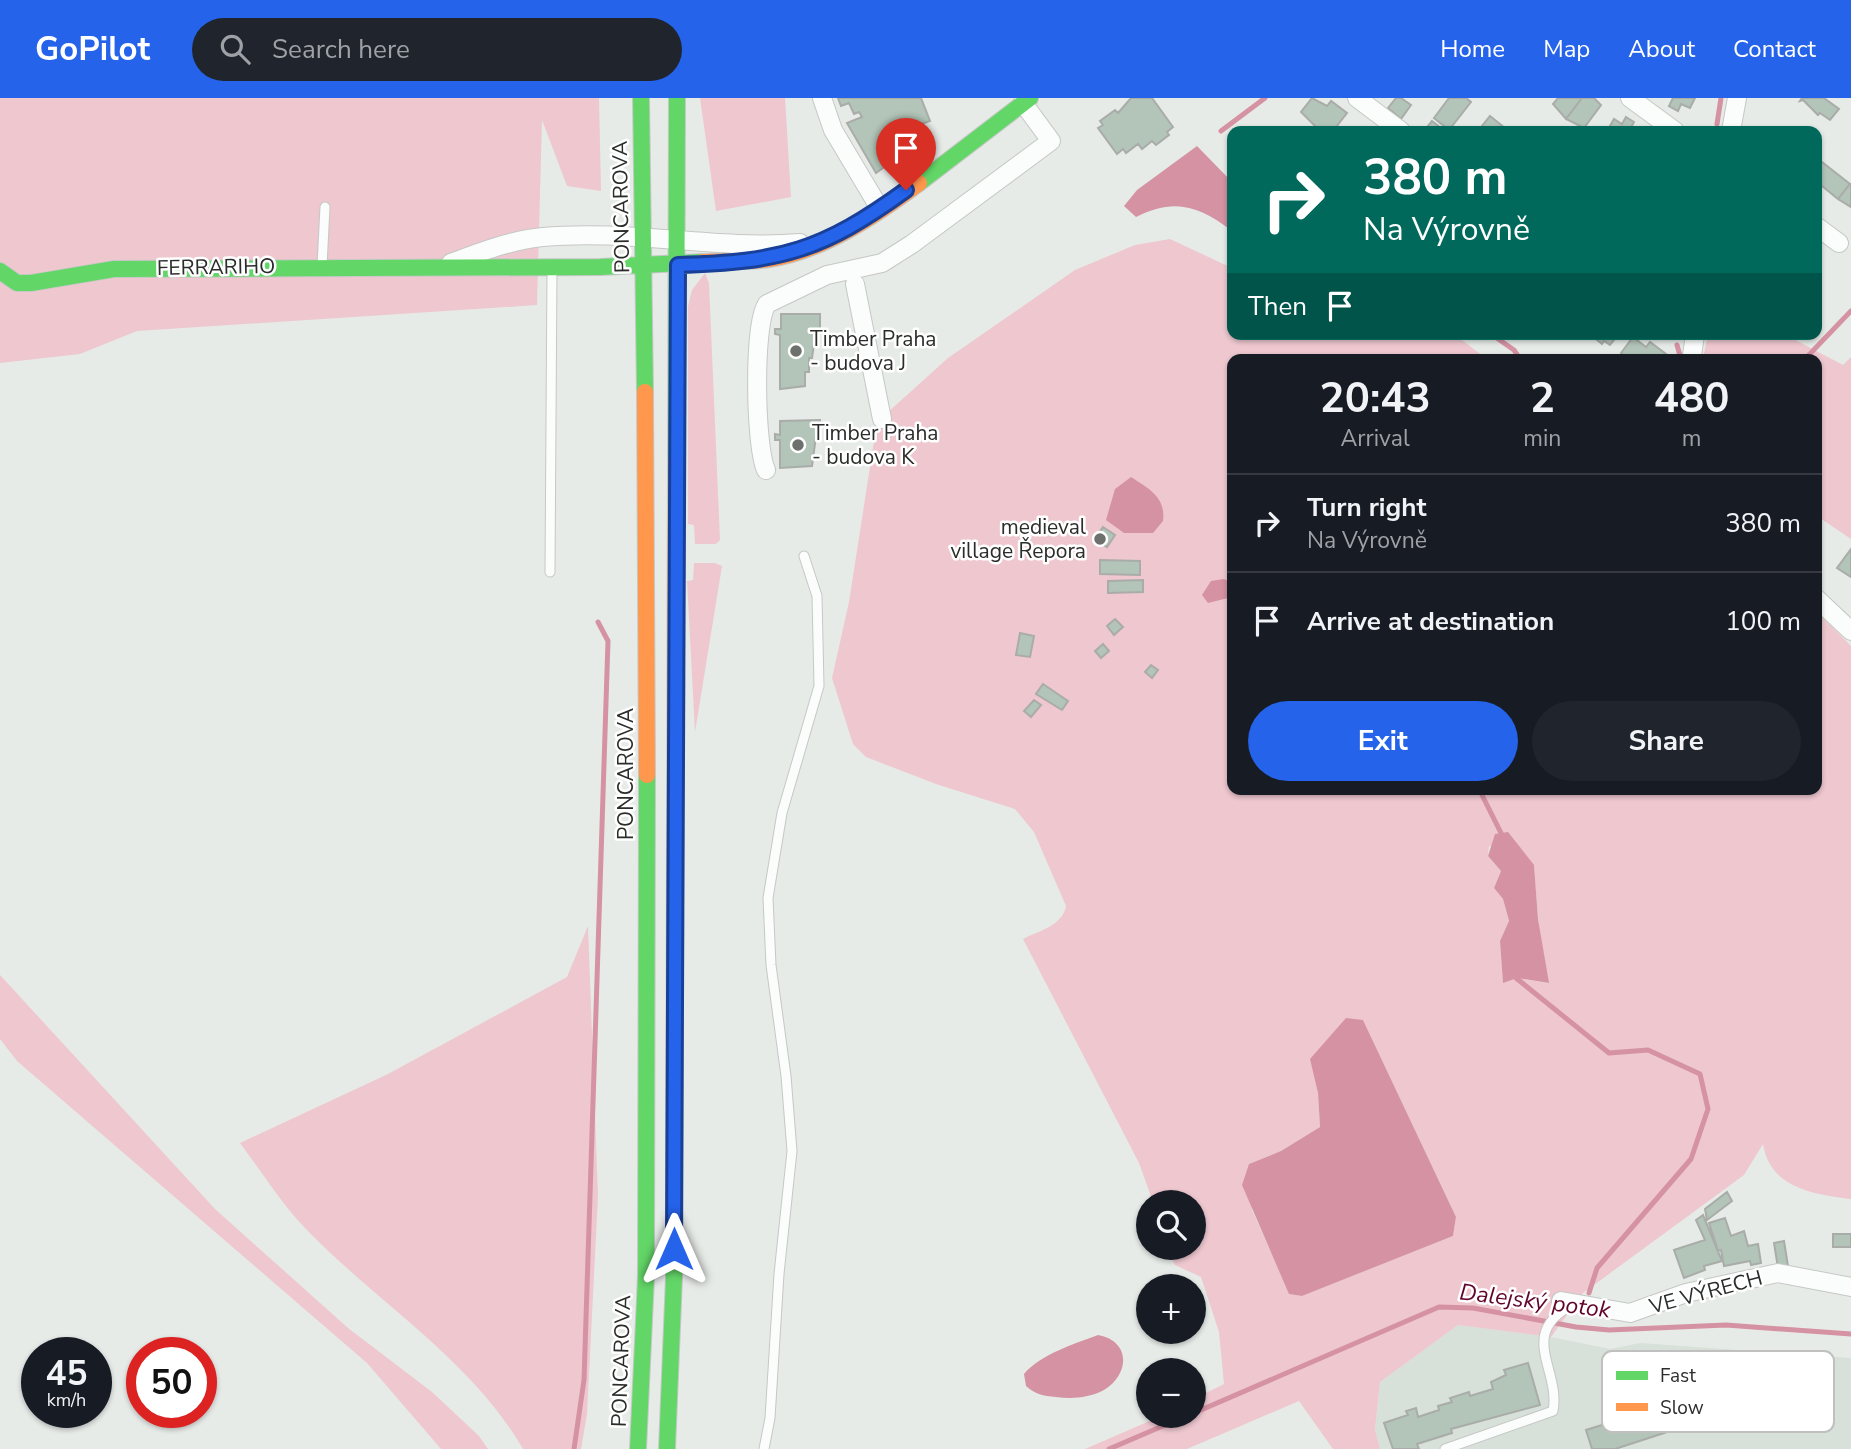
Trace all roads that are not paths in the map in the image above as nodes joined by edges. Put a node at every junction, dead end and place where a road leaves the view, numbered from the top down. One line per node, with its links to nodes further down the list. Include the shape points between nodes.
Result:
1 (640, 98): 14 (main road, PONCAROVA)
2 (677, 98): 15 (main road)
3 (822, 98): 12 (street, via 833,130)
4 (1357, 98): 8 (street)
5 (1630, 98): 9 (street)
6 (1737, 98): 10 (street)
7 (1027, 101): 12 (main road, FERRARIHO); 24 (street, via 1051,141 912,244)
8 (1394, 126)
9 (1668, 126)
10 (1732, 126)
11 (325, 207): 19 (lane)
12 (880, 209): 16 (main road, FERRARIHO)
13 (1822, 230): 17 (street)
14 (643, 238): 15 (street, FERRARIHO); 20 (main road, PONCAROVA); 21 (street, FERRARIHO, via 545,237 509,243)
15 (678, 240): 16 (street, FERRARIHO, via 718,244); 18 (main road)
16 (825, 240): 18 (main road, FERRARIHO, via 770,258)
17 (1839, 243)
18 (678, 265): 20 (main road, FERRARIHO); 34 (main road, via 674,1277)
19 (322, 266): 21 (main road, FERRARIHO); 23 (main road, FERRARIHO, via 114,269 31,283 18,283)
20 (643, 266): 22 (main road, FERRARIHO); 33 (main road, PONCAROVA, via 646,1277)
21 (438, 267): 22 (main road, FERRARIHO)
22 (552, 267): 28 (lane)
23 (0, 271)
24 (854, 276): 25 (street); 26 (street, via 827,275 775,299 761,313 759,441)
25 (882, 419)
26 (766, 470)
27 (804, 556): 35 (lane, via 817,596 819,686 782,813 768,898 792,1151)
28 (550, 572)
29 (1822, 604): 30 (street)
30 (1851, 631)
31 (1851, 1287): 32 (street, VE VÝRECH, via 1778,1273 1686,1293 1630,1313)
32 (1567, 1303): 36 (lane, via 1544,1332 1542,1352 1556,1394 1553,1412)
33 (638, 1449)
34 (667, 1449)
35 (764, 1449)
36 (1445, 1449)

